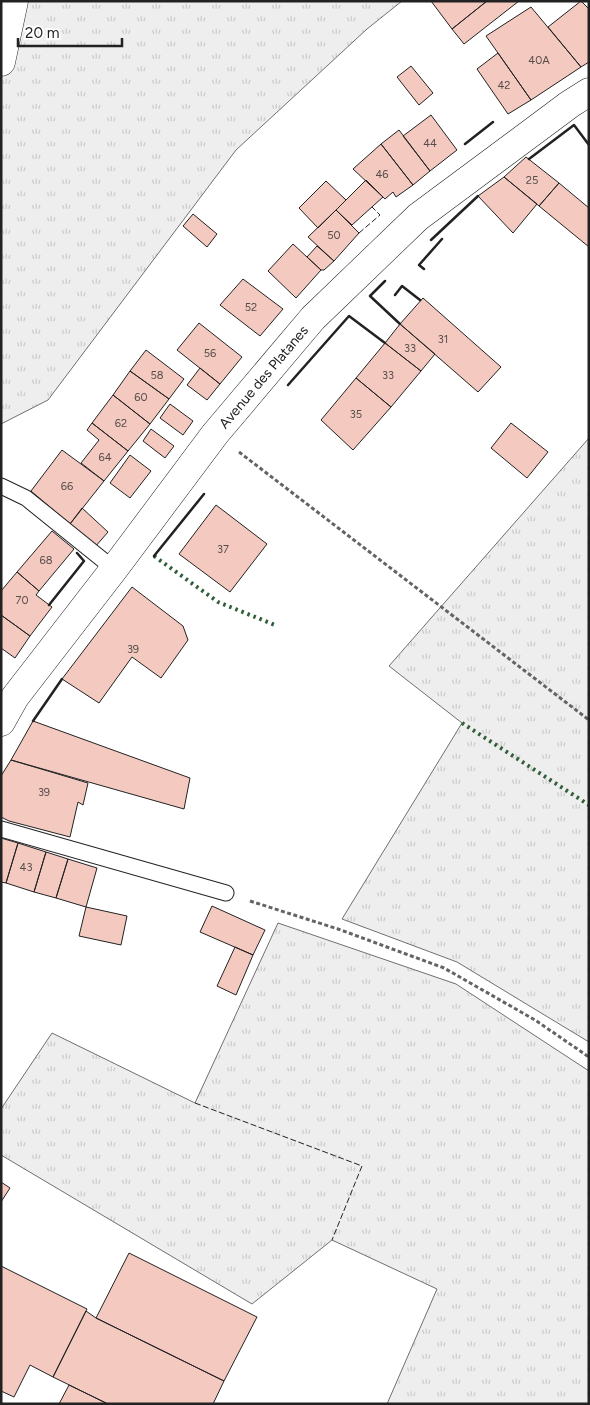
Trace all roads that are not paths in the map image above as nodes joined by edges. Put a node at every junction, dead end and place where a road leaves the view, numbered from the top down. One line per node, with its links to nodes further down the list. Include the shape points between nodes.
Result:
1 (14, 1): 2 (street)
2 (1, 62)
3 (589, 92): 5 (street, Avenue des Platanes, via 418,217 313,318 215,434)
4 (1, 486): 5 (lane, via 26,498)
5 (114, 569): 6 (street, Avenue des Platanes, via 15,697)
6 (1, 722)
7 (1, 829): 8 (lane)
8 (226, 893)

